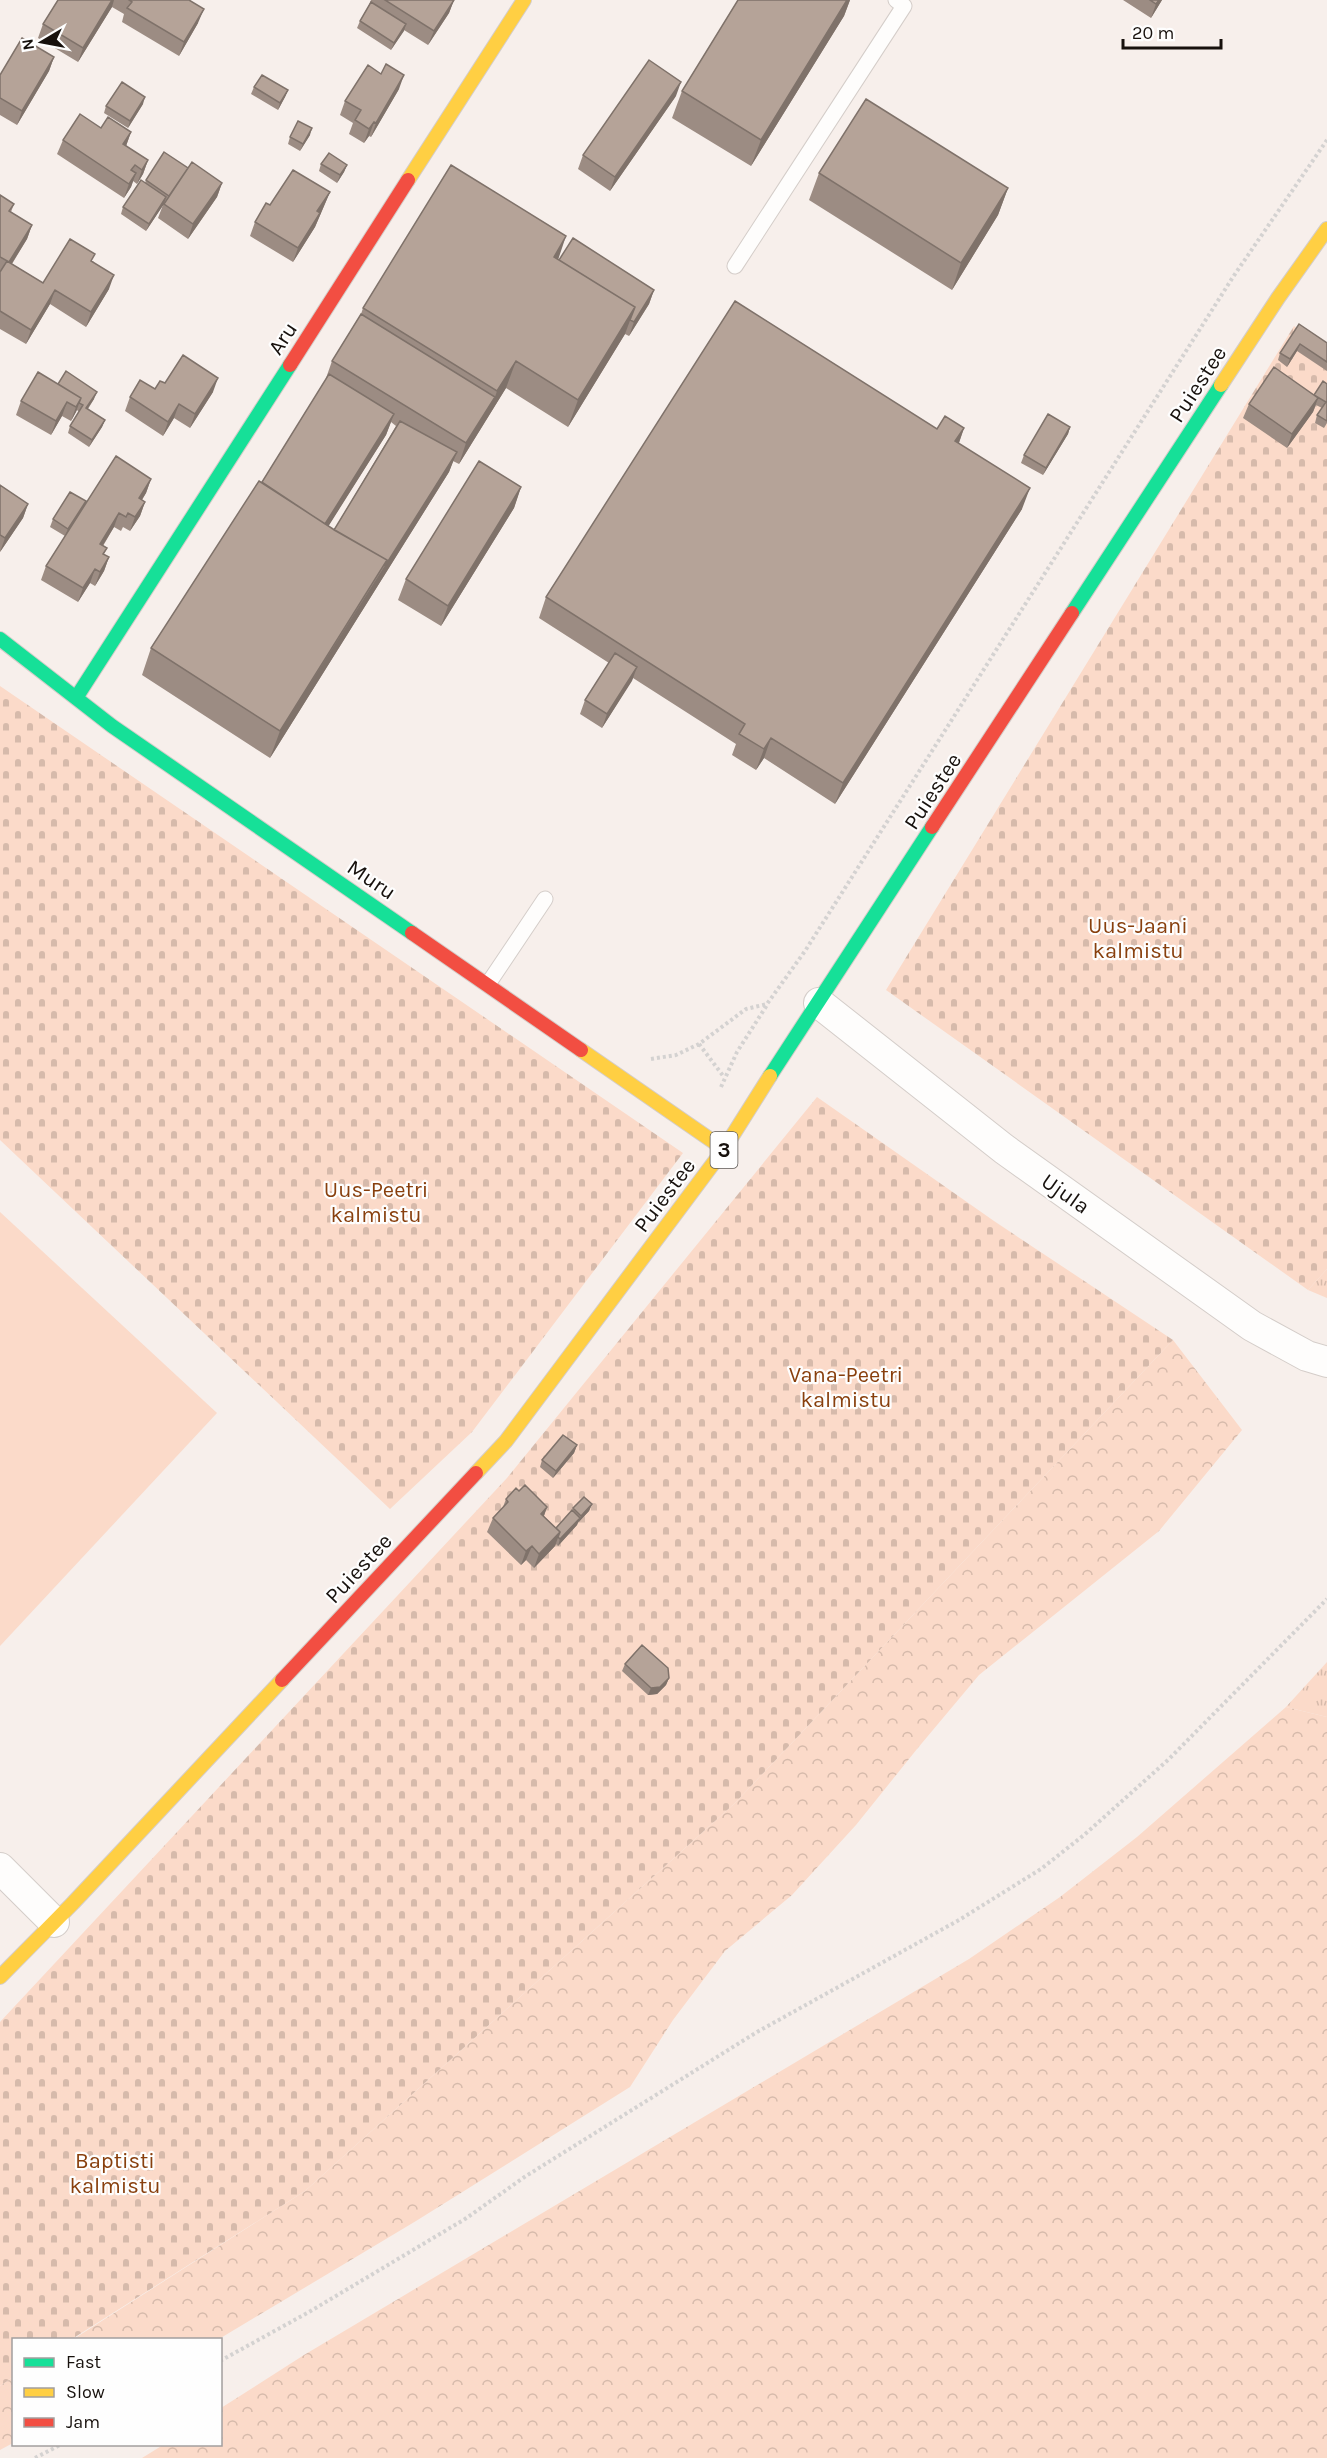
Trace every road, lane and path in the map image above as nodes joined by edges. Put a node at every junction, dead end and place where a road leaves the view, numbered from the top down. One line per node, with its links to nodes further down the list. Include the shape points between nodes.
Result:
1 (524, 0): 7 (main road, Aru)
2 (896, 0): 5 (lane, via 904,6)
3 (1327, 140): 10 (path, via 1233,277 806,951)
4 (1324, 239): 11 (main road, Puiestee / 3, via 1272,308)
5 (735, 267)
6 (0, 639): 7 (main road, Muru)
7 (75, 698): 9 (main road, Muru)
8 (545, 900): 9 (lane)
9 (488, 984): 13 (main road, Muru)
10 (767, 1004): 12 (path, via 746,1009); 14 (path)
11 (819, 1004): 17 (main road, Puiestee / 3); 18 (street, Ujula, via 1004,1149 1243,1319 1307,1356)
12 (699, 1044): 13 (path, via 676,1055); 14 (path)
13 (607, 1066): 16 (main road, Muru)
14 (724, 1077): 15 (path); 16 (path)
15 (730, 1085)
16 (702, 1132): 17 (main road, Muru)
17 (724, 1149): 21 (main road, Puiestee / 3, via 506,1441)
18 (1327, 1362)
19 (1327, 1599): 23 (path, via 1169,1759 1041,1869 959,1920 757,2032 526,2176 465,2219)
20 (0, 1868): 21 (street)
21 (54, 1922): 22 (main road, Puiestee / 3)
22 (0, 1977)
23 (222, 2360)
24 (60, 2446): 25 (path)
25 (35, 2458)

